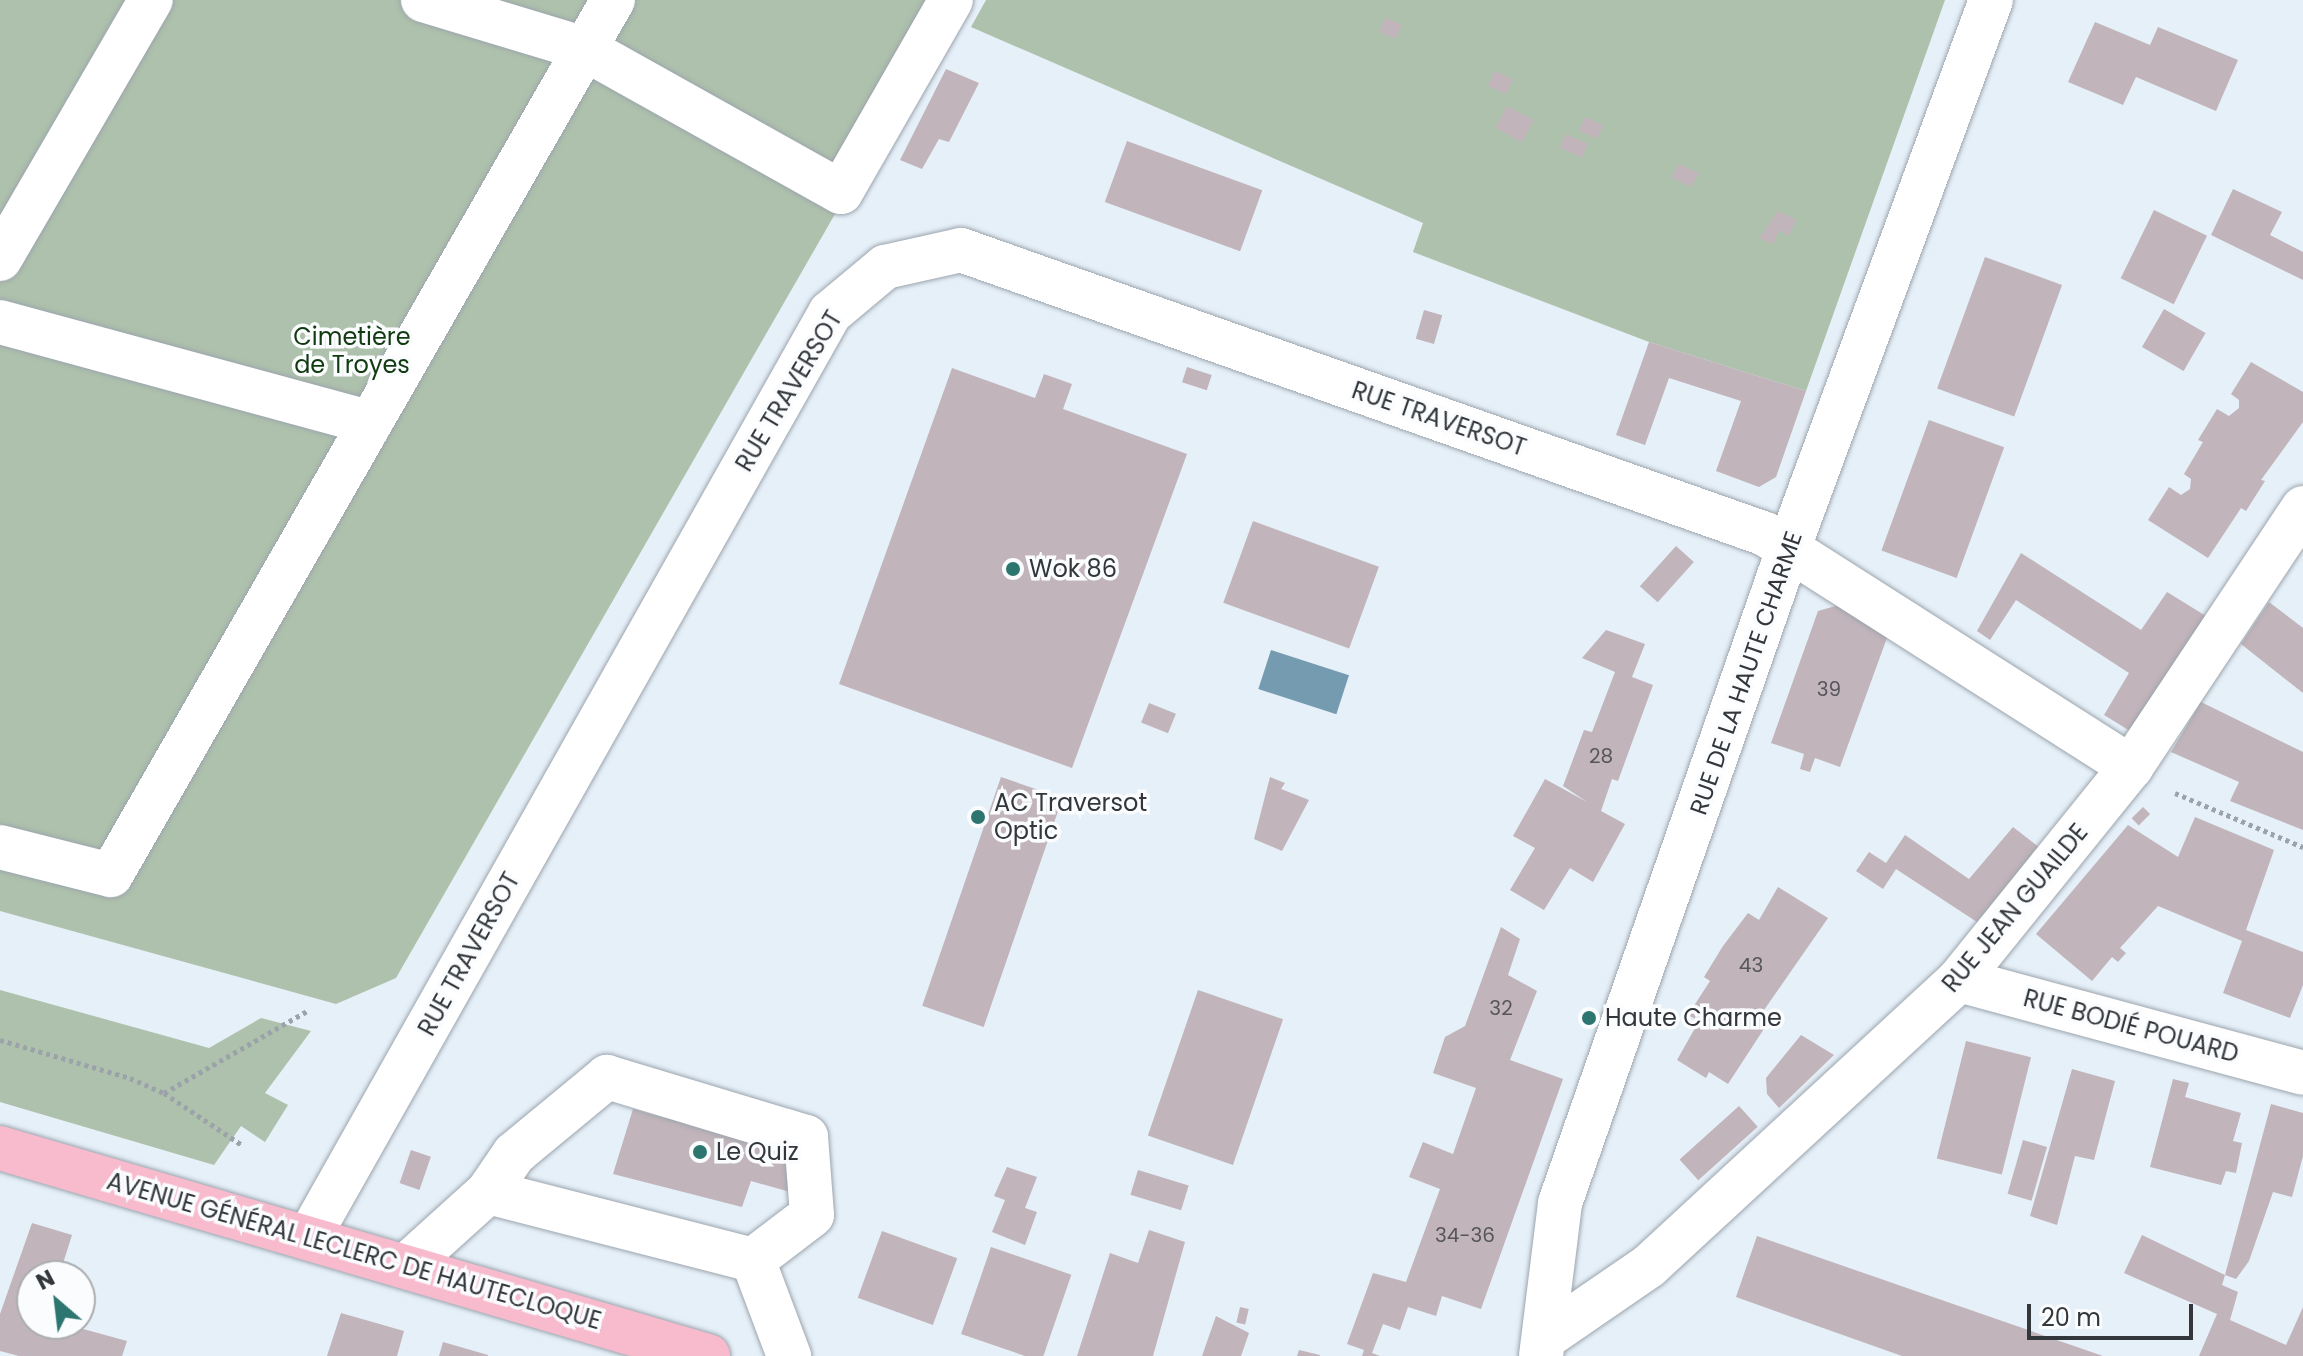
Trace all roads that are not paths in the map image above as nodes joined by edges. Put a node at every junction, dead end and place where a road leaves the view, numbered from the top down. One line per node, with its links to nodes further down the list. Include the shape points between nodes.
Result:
1 (151, 0): 7 (street)
2 (423, 0): 6 (street)
3 (613, 0): 6 (street)
4 (951, 0): 6 (street, via 841,192)
5 (1991, 0): 11 (street, RUE DE LA HAUTE CHARME)
6 (585, 49): 9 (street)
7 (0, 259)
8 (0, 322): 9 (street)
9 (369, 422): 13 (street, via 111,875)
10 (2303, 508): 12 (street, RUE JEAN GUAILDE)
11 (1789, 547): 12 (street); 18 (street, RUE TRAVERSOT, via 961,250 885,267 830,313); 21 (street, RUE DE LA HAUTE CHARME, via 1560,1203)
12 (2131, 767): 14 (street, RUE JEAN GUAILDE)
13 (0, 847)
14 (1959, 980): 15 (street, RUE BODIÉ POUARD); 21 (street, RUE JEAN GUAILDE, via 1649,1266)
15 (2303, 1073)
16 (0, 1148): 18 (main road, AVENUE GÉNÉRAL LECLERC DE HAUTECLOQUE)
17 (488, 1192): 19 (street); 19 (street, via 514,1154 607,1077 806,1137 812,1215); 20 (street)
18 (309, 1237): 20 (main road, AVENUE GÉNÉRAL LECLERC DE HAUTECLOQUE)
19 (753, 1260): 23 (street)
20 (406, 1266): 22 (main road, AVENUE GÉNÉRAL LECLERC DE HAUTECLOQUE)
21 (1544, 1346)
22 (708, 1356)
23 (789, 1356)

